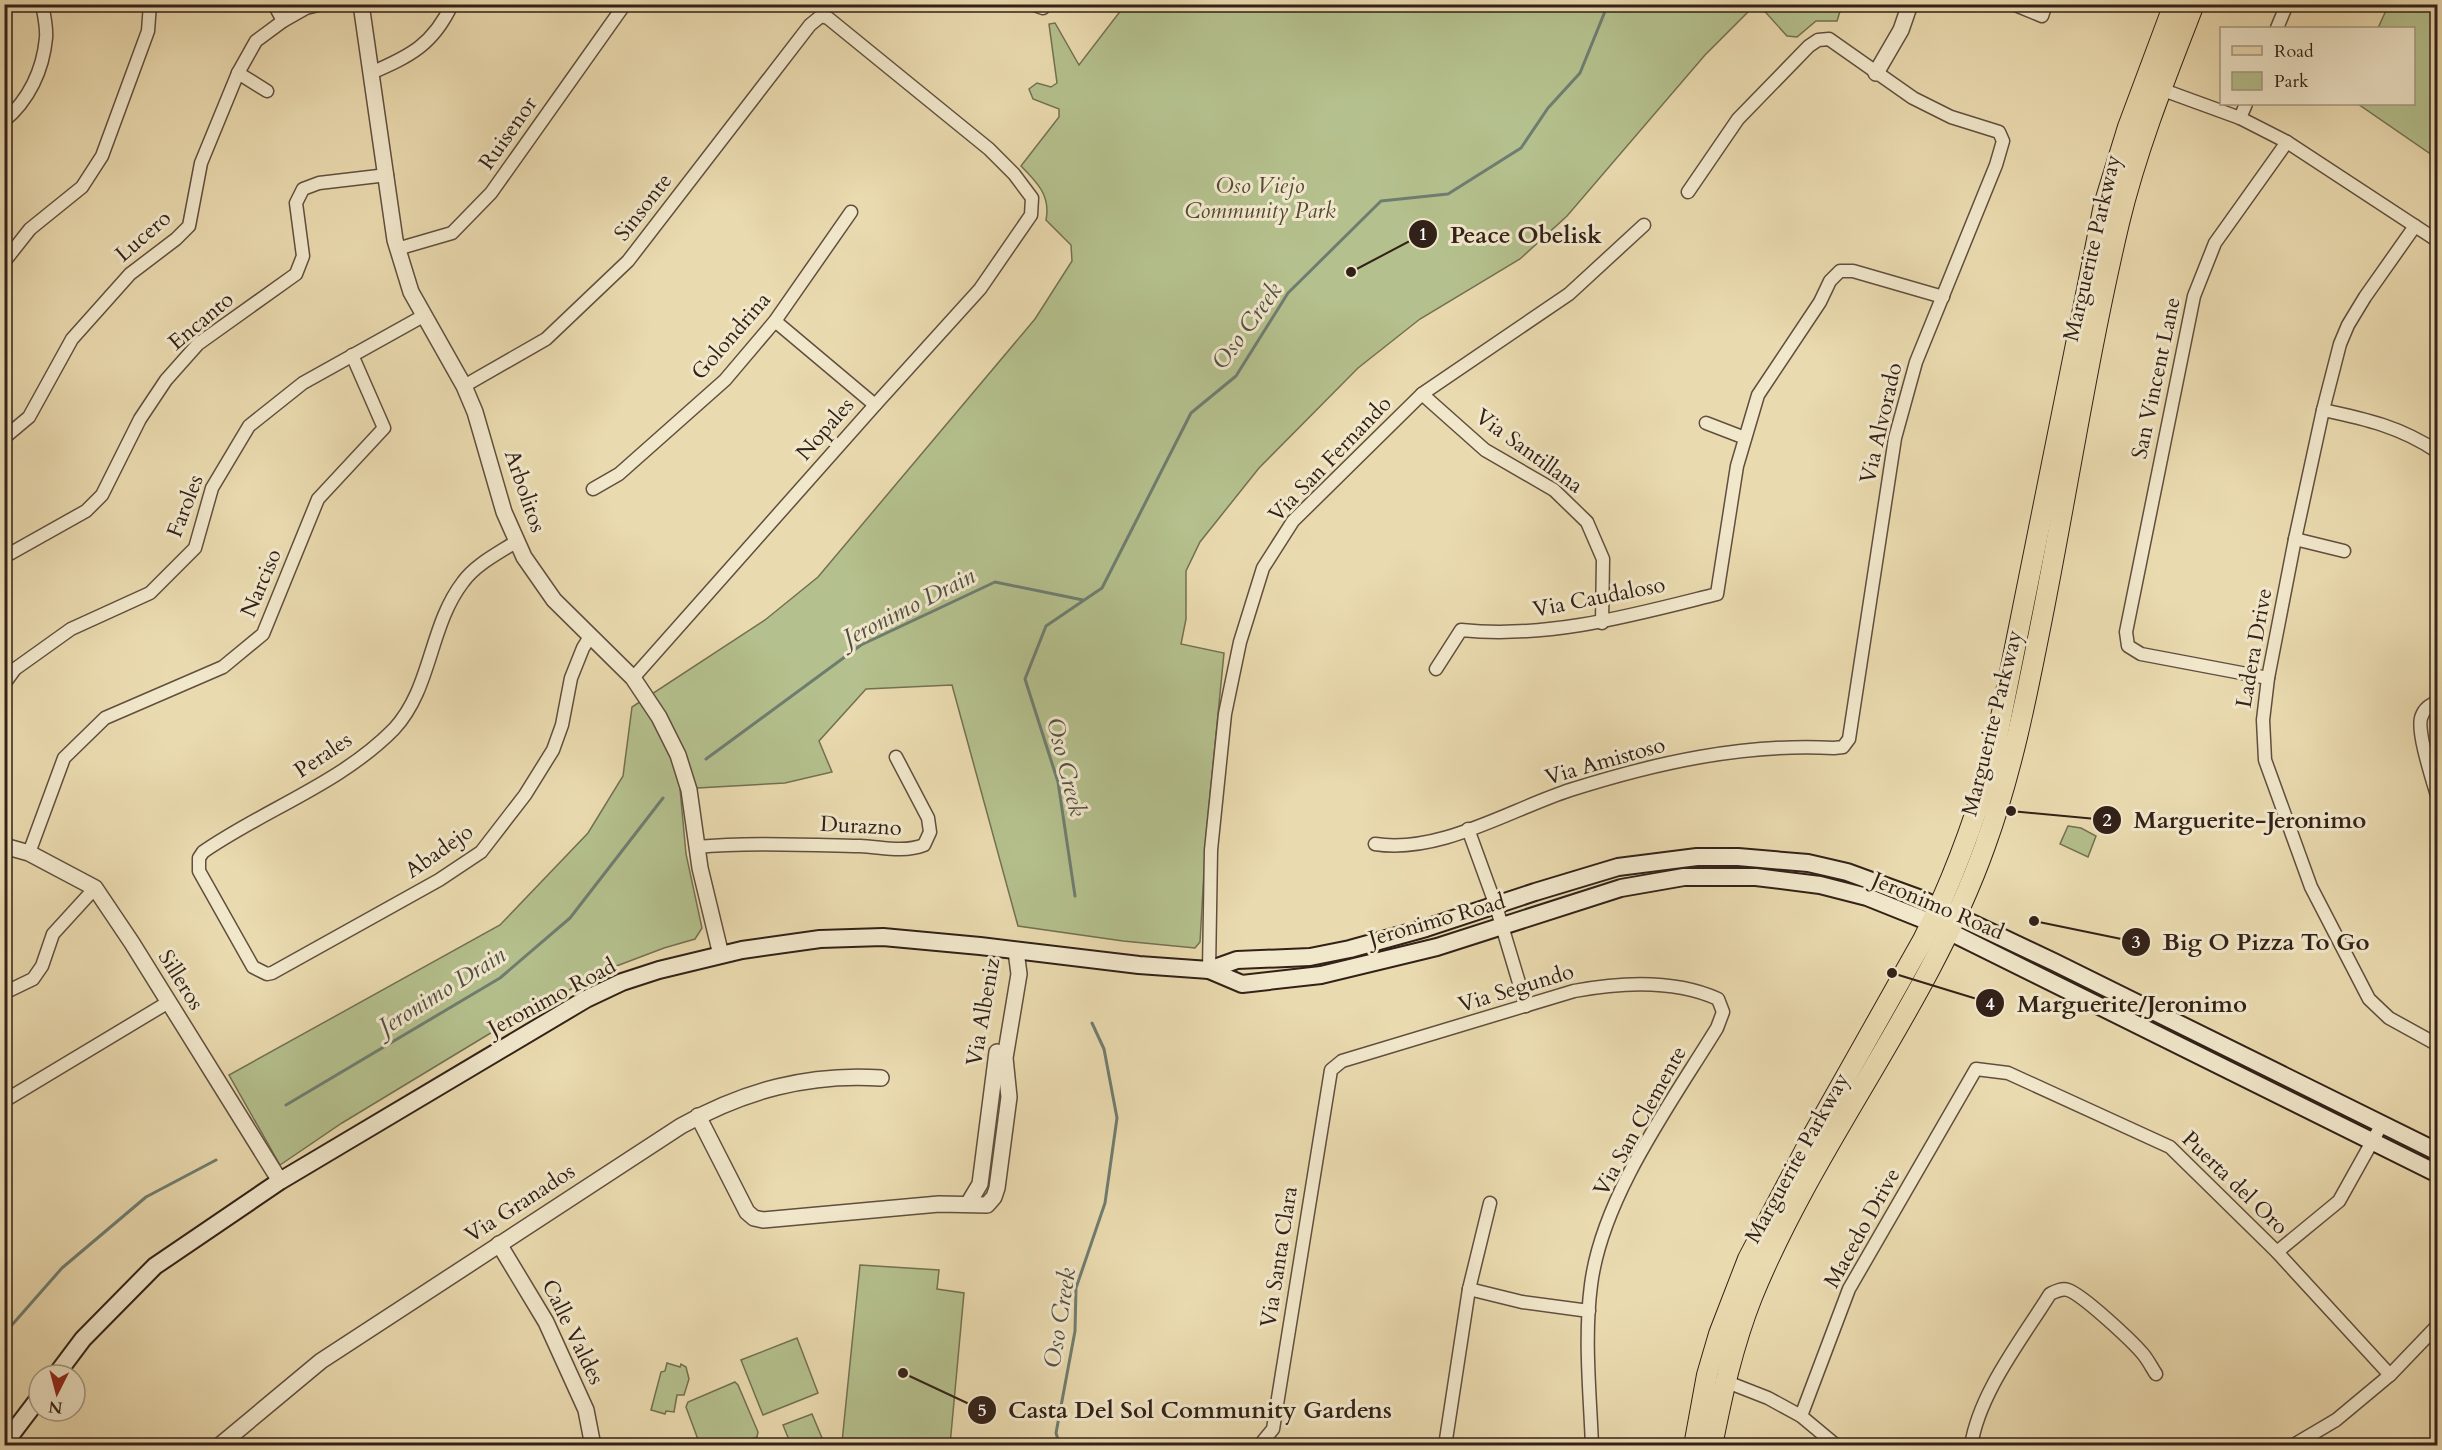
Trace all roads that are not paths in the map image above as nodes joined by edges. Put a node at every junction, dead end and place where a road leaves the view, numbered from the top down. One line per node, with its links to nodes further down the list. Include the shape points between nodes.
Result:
1 (42, 4): 24 (street, via 47,36 42,64 30,92)
2 (150, 4): 33 (street, via 148,31 102,156 82,187 30,229)
3 (274, 4): 15 (street)
4 (322, 4): 15 (street, Lucero)
5 (361, 4): 18 (street, Arbolitos)
6 (452, 4): 18 (street, via 436,30 409,57)
7 (625, 4): 32 (street, Ruisenor, via 491,193 452,233)
8 (1910, 4): 19 (street, via 1901,30)
9 (2013, 4): 10 (street, via 2042,16)
10 (2046, 4)
11 (2174, 4): 20 (main road, Marguerite Parkway)
12 (2194, 4): 20 (main road, Marguerite Parkway)
13 (2287, 4): 16 (street)
14 (820, 16): 38 (street, Sinsonte, via 628,261 546,339); 40 (street, Nopales, via 828,18 989,149 1032,198 1031,215 980,290)
15 (283, 21): 17 (street, Lucero, via 256,41)
16 (2277, 27)
17 (238, 73): 21 (street); 43 (street, Lucero, via 201,163 189,226 130,274 72,339 29,417)
18 (371, 73): 26 (street, Arbolitos)
19 (1876, 73): 27 (street, via 1829,39 1818,40 1755,99); 34 (street, Via Alvorado, via 1912,98 1951,117 1999,132 2003,141)
20 (2153, 86): 23 (street); 68 (main road, Marguerite Parkway, via 2119,225 2016,743 1983,851)
21 (267, 91)
22 (2246, 105): 23 (street)
23 (2240, 118): 25 (street)
24 (4, 121)
25 (2288, 142): 30 (street); 55 (street, San Vincent Lane, via 2215,243 2194,296 2126,632 2128,646 2141,654)
26 (387, 175): 32 (street, Arbolitos); 50 (street, Encanto, via 319,183 303,189 296,203 303,256 296,274 198,344 166,380 140,418 102,495 86,511)
27 (1688, 192)
28 (851, 212): 36 (street, Golondrina)
29 (1644, 225): 39 (street, Via San Fernando, via 1569,294)
30 (2415, 226): 31 (street); 41 (street, Ladera Drive, via 2348,325)
31 (2438, 241)
32 (397, 249): 35 (street, Arbolitos, via 411,292)
33 (4, 262)
34 (1942, 297): 44 (street, via 1840,271 1758,395); 58 (street, Via Alvorado, via 1916,362 1895,438)
35 (425, 315): 37 (street, Faroles); 38 (street, Arbolitos)
36 (775, 321): 40 (street); 46 (street, Golondrina, via 725,380 619,474)
37 (352, 355): 56 (street, Faroles, via 303,383 249,426 212,488 195,548 150,593 70,629 15,669); 65 (street, Narciso, via 384,428 318,499 263,634 223,667 105,718 64,758)
38 (464, 386): 48 (street, Arbolitos)
39 (1422, 394): 51 (street, Via Santillana, via 1485,450 1554,490 1587,522 1603,559); 72 (street, Via San Fernando, via 1293,520 1263,568 1240,642 1225,714 1211,850)
40 (874, 405): 54 (street, Nopales)
41 (2323, 410): 45 (street, via 2377,422 2415,437); 47 (street, Ladera Drive)
42 (1706, 423): 44 (street)
43 (4, 438)
44 (1745, 438): 51 (street, Via Caudaloso, via 1717,594)
45 (2438, 452)
46 (592, 489)
47 (2295, 539): 49 (street); 55 (street, Ladera Drive)
48 (517, 541): 52 (street, Arbolitos, via 548,593); 73 (street, Perales, via 485,561 464,580 448,603 414,701 394,728 333,777 203,852 199,871 250,962 257,970)
49 (2344, 550)
50 (4, 557)
51 (1602, 623): 53 (street, Via Caudaloso, via 1525,632 1461,630)
52 (591, 635): 54 (street, Arbolitos); 73 (street, Abadejo, via 576,664 562,725 548,759 481,852 439,880)
53 (1436, 669)
54 (633, 678): 64 (street, Arbolitos, via 678,755 688,790)
55 (2268, 678): 78 (street, Ladera Drive, via 2263,720 2265,760 2311,887 2369,999 2389,1018)
56 (4, 684)
57 (2438, 701): 60 (street, via 2427,706 2421,719)
58 (1849, 739): 61 (street, Via Amistoso, via 1843,747 1775,748 1707,756 1623,774)
59 (896, 757): 64 (street, Durazno, via 928,818 930,832 924,846 910,850 749,843)
60 (2438, 799)
61 (1468, 829): 62 (street, Via Amistoso, via 1410,846); 67 (street)
62 (1375, 844)
63 (4, 846): 65 (street, Silleros)
64 (696, 847): 71 (street, Arbolitos)
65 (29, 853): 66 (street, Silleros)
66 (95, 888): 74 (street, via 53,934 33,979); 76 (street, Silleros)
67 (1496, 906): 68 (main road, Jeronimo Road, via 1618,867 1738,856 1808,863 1847,872 1897,888); 69 (street); 72 (main road, Jeronimo Road, via 1350,949 1310,957 1238,960)
68 (1944, 919): 69 (main road, Jeronimo Road, via 1820,885 1726,876 1621,888); 84 (main road, Jeronimo Road); 85 (main road, Jeronimo Road); 101 (main road, Marguerite Parkway, via 1790,1177 1748,1258 1719,1334)
69 (1501, 925): 72 (main road, Jeronimo Road, via 1437,947 1321,975 1242,984); 77 (street)
70 (1016, 951): 71 (main road, Jeronimo Road, via 883,937 820,939); 72 (main road, Jeronimo Road); 86 (street, Via Albeniz, via 1009,973); 87 (street, Via Albeniz, via 1018,974 1005,1058 1009,1097)
71 (721, 955): 90 (main road, Jeronimo Road, via 622,982 586,999)
72 (1209, 970)
73 (272, 973)
74 (4, 993)
75 (1718, 999): 77 (street, Via Segundo, via 1687,988 1612,984); 96 (street, Via San Clemente, via 1723,1012 1717,1028 1634,1166 1608,1221)
76 (167, 1003): 82 (street); 90 (street, Silleros)
77 (1526, 1006): 80 (street, Via Segundo, via 1342,1061)
78 (2438, 1045)
79 (1976, 1069): 94 (street, Puerta del Oro, via 2008,1073 2170,1147); 103 (street, Macedo Drive, via 1849,1289)
80 (1331, 1070): 107 (street, Via Santa Clara, via 1273,1429)
81 (881, 1078): 83 (street, Via Granados, via 837,1076 771,1088)
82 (4, 1101)
83 (698, 1116): 92 (street, Via Albeniz, via 747,1212 754,1218); 93 (street, Via Granados)
84 (2382, 1124): 85 (street); 88 (main road, Jeronimo Road)
85 (2373, 1142): 89 (main road, Jeronimo Road); 94 (street, via 2339,1201)
86 (984, 1146): 87 (street); 92 (street, Via Albeniz, via 980,1184)
87 (1003, 1148): 92 (street, Via Albeniz, via 991,1202)
88 (2438, 1152)
89 (2438, 1174)
90 (280, 1181): 98 (main road, Jeronimo Road, via 154,1266)
91 (1490, 1203): 95 (street)
92 (968, 1204)
93 (499, 1244): 105 (street, Via Granados, via 321,1361); 106 (street, Calle Valdes, via 546,1322 586,1410)
94 (2277, 1252): 100 (street, Puerta del Oro)
95 (1469, 1289): 96 (street, via 1522,1302); 108 (street)
96 (1588, 1311): 109 (street, Via San Clemente)
97 (2438, 1326): 100 (street)
98 (65, 1363)
99 (2156, 1374): 113 (street, via 2143,1354 2092,1308 2062,1289 2050,1294 1978,1413)
100 (2390, 1375): 114 (street, via 2336,1420)
101 (1717, 1378): 103 (street); 110 (main road, Marguerite Parkway); 111 (main road, Marguerite Parkway)
102 (27, 1414): 104 (main road)
103 (1801, 1416): 112 (street)
104 (4, 1444)
105 (219, 1446)
106 (593, 1446)
107 (1259, 1446)
108 (1445, 1446)
109 (1592, 1446)
110 (1694, 1446)
111 (1712, 1446)
112 (1837, 1446)
113 (1971, 1446)
114 (2292, 1446)

